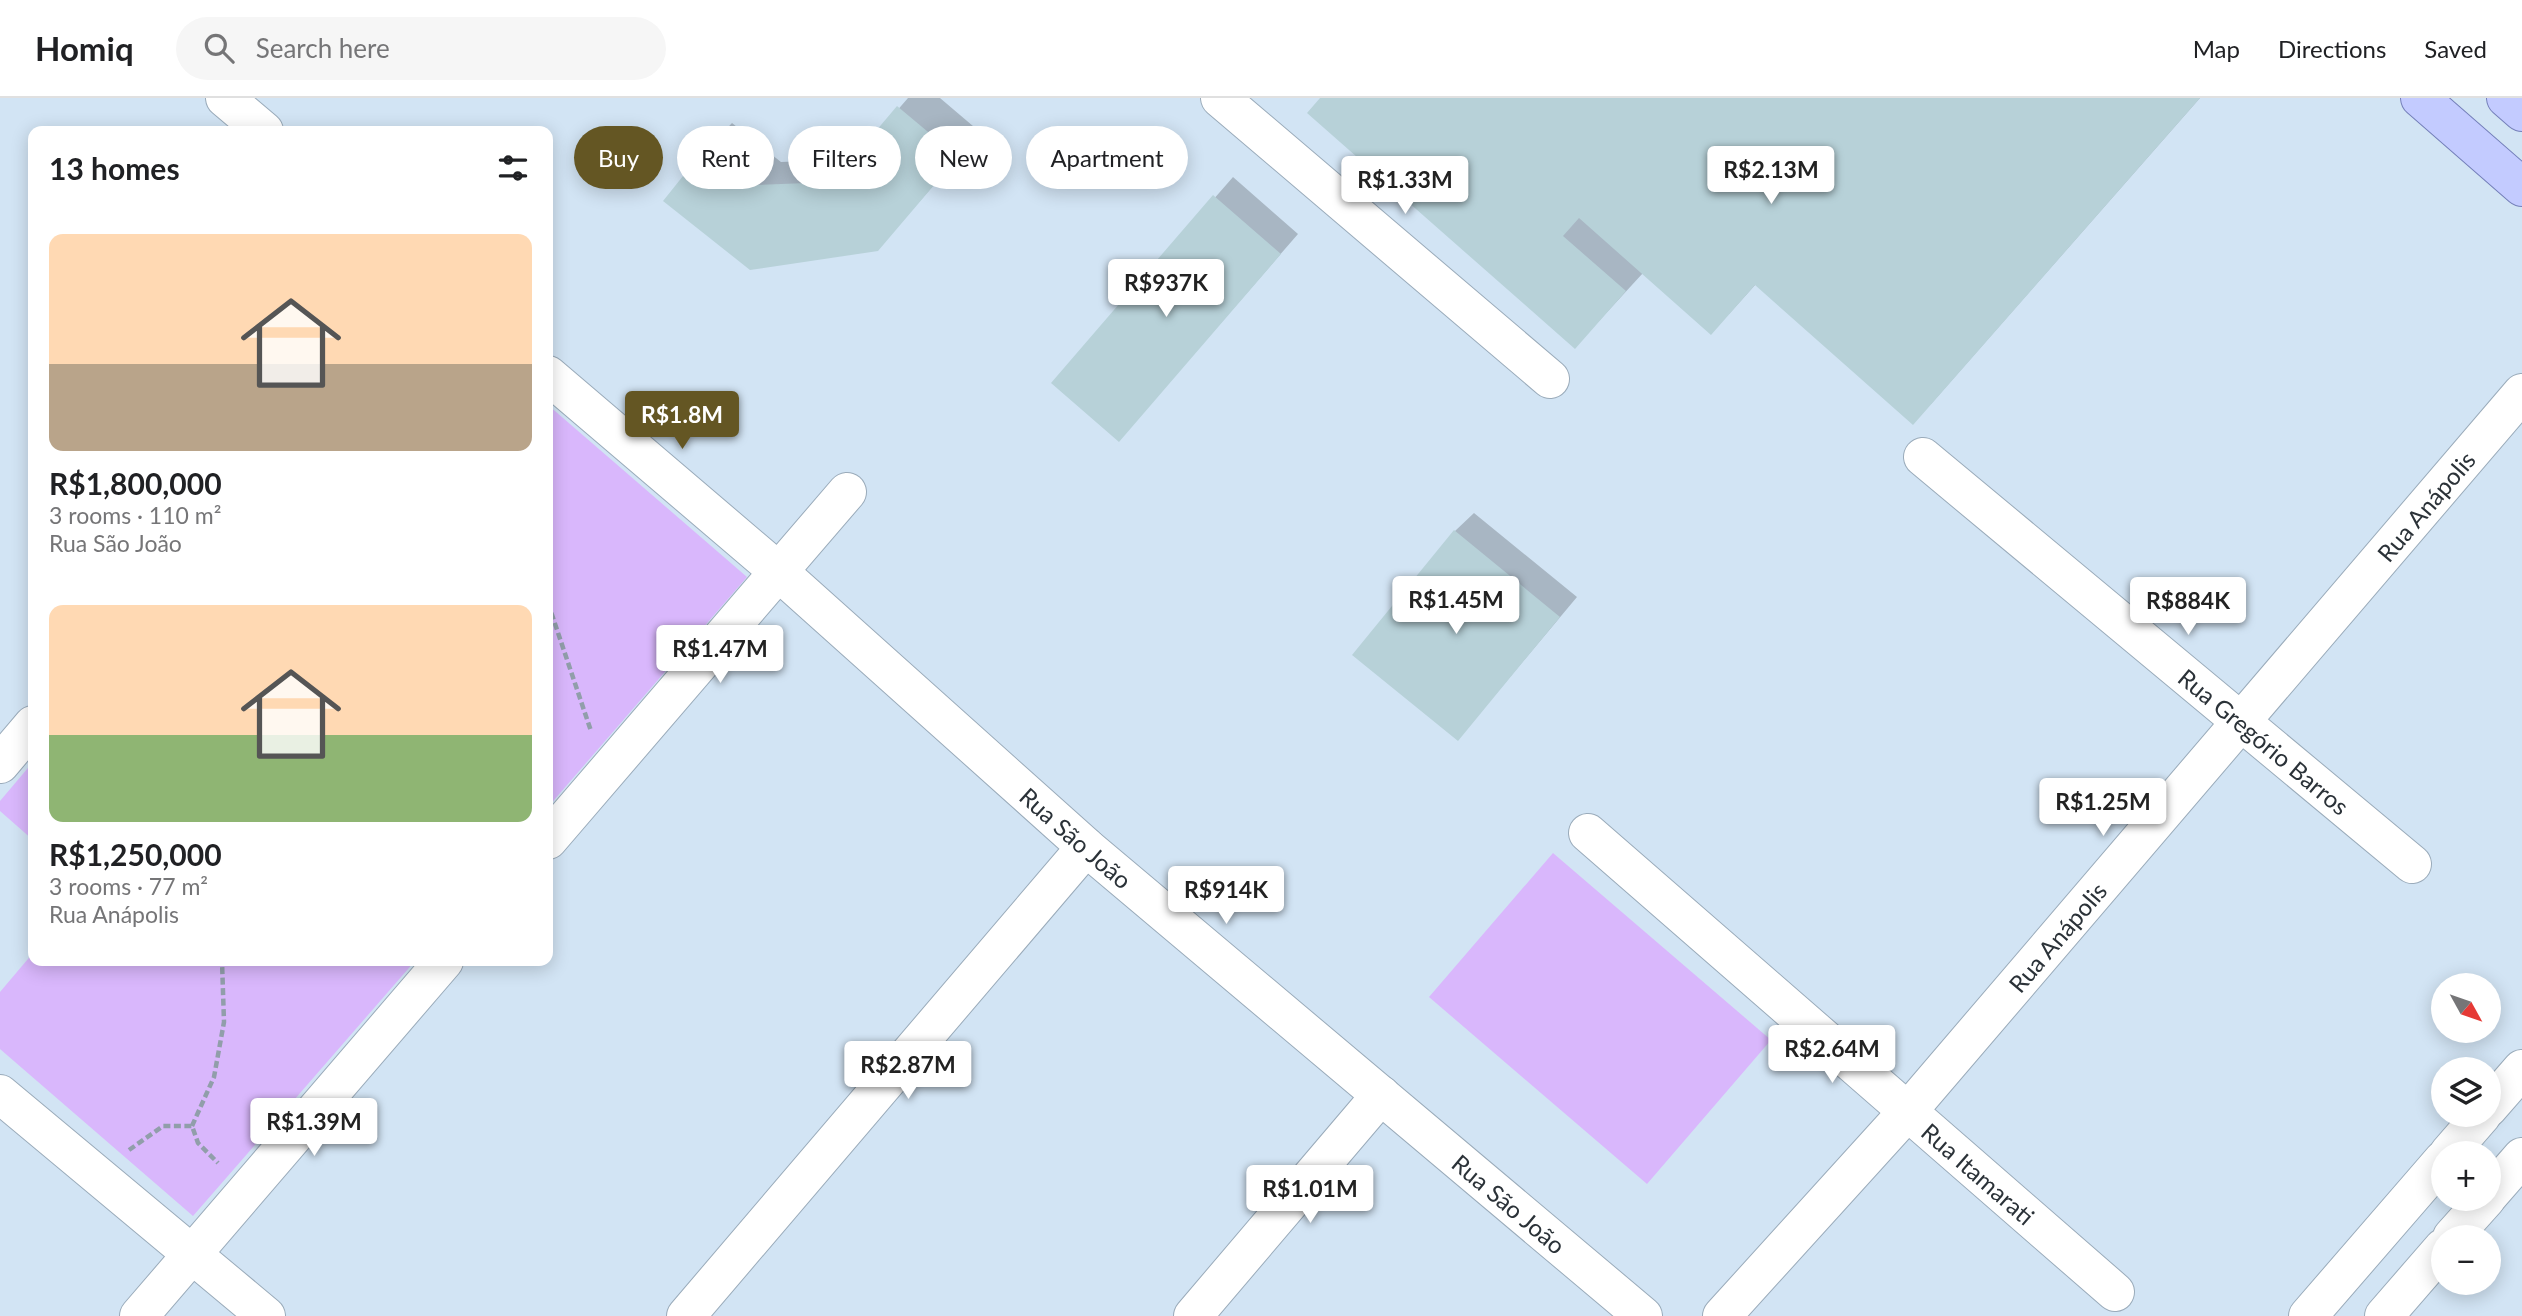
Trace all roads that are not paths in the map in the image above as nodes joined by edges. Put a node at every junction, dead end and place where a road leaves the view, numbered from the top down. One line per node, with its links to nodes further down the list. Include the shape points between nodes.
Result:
1 (225, 98): 6 (street)
2 (1220, 98): 9 (street)
3 (2420, 98): 7 (main road)
4 (2506, 98): 5 (main road)
5 (2522, 112)
6 (258, 126)
7 (2522, 187)
8 (553, 379): 13 (street, Rua São João)
9 (1550, 379)
10 (2522, 393): 14 (street, Rua Anápolis)
11 (1923, 457): 14 (street, Rua Gregório Barros)
12 (847, 492): 13 (street)
13 (779, 572): 18 (street); 19 (street, Rua São João)
14 (2243, 721): 20 (street, Rua Gregório Barros); 26 (street, Rua Anápolis)
15 (28, 731): 16 (street)
16 (0, 764)
17 (1588, 833): 26 (street, Rua Itamarati)
18 (553, 834)
19 (1086, 847): 25 (street, Rua São João); 39 (street)
20 (2413, 864)
21 (440, 966): 34 (street)
22 (2522, 1069): 23 (street)
23 (2501, 1093)
24 (0, 1094): 34 (street)
25 (1381, 1095): 40 (street); 41 (street, Rua São João)
26 (1908, 1111): 36 (street, Rua Itamarati); 42 (street, Rua Anápolis)
27 (2472, 1127): 28 (street)
28 (2459, 1141)
29 (2522, 1157): 31 (street)
30 (2431, 1174): 43 (street)
31 (2501, 1181)
32 (2475, 1211): 33 (street)
33 (2462, 1225)
34 (193, 1253): 37 (street); 38 (street)
35 (2431, 1262): 44 (street)
36 (2115, 1292)
37 (139, 1316)
38 (266, 1316)
39 (686, 1316)
40 (1193, 1316)
41 (1643, 1316)
42 (1722, 1316)
43 (2308, 1316)
44 (2384, 1316)

